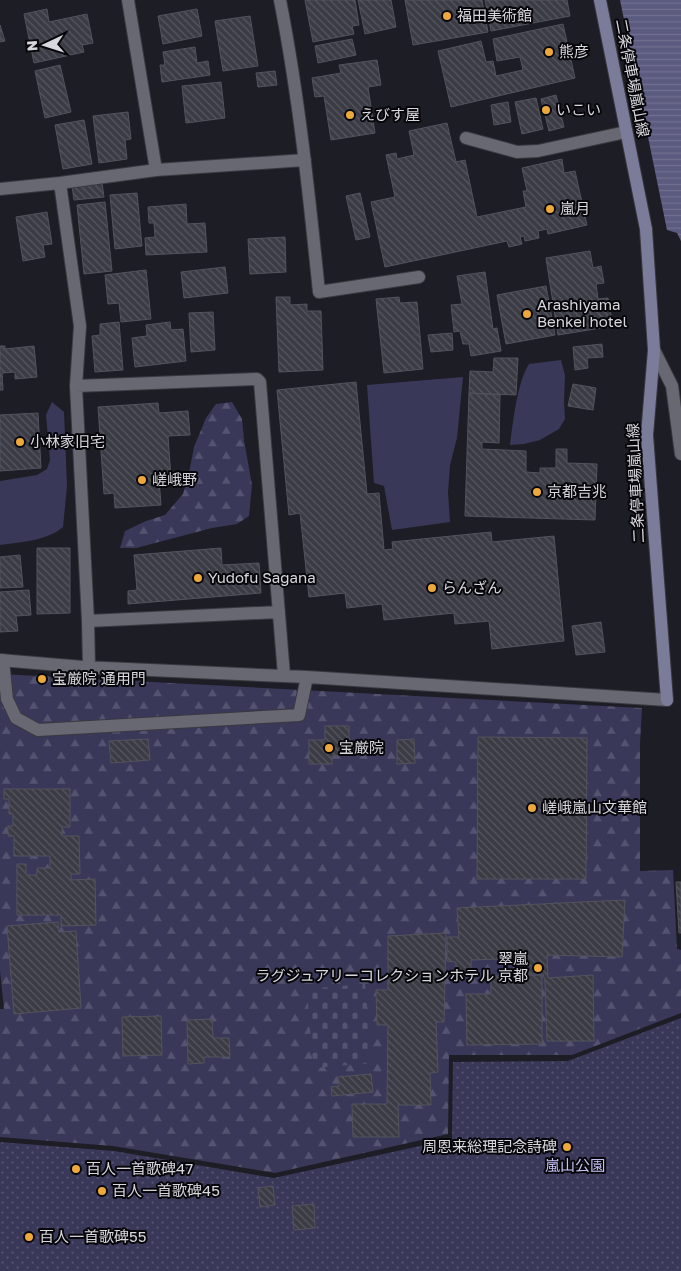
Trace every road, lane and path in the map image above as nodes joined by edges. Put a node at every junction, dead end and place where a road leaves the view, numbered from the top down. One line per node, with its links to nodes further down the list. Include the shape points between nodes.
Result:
1 (128, 0): 7 (street)
2 (280, 0): 6 (street)
3 (600, 0): 4 (main road, 二条停車場嵐山線)
4 (626, 132): 5 (street, via 538,151 517,152); 11 (main road, 二条停車場嵐山線, via 646,229)
5 (466, 138)
6 (305, 160): 7 (street); 10 (street, via 319,292)
7 (156, 170): 8 (street)
8 (60, 183): 9 (street); 12 (street, via 80,326)
9 (0, 189)
10 (419, 277)
11 (654, 350): 13 (street, via 672,386); 20 (main road, 二条停車場嵐山線, via 647,435)
12 (76, 386): 14 (street, via 257,379 260,382); 15 (street)
13 (681, 454)
14 (279, 612): 15 (street); 18 (street)
15 (88, 621): 17 (street)
16 (2, 660): 17 (street); 19 (street, via 8,699 16,718 38,730 299,714)
17 (89, 666): 18 (street)
18 (284, 675): 19 (street)
19 (307, 677): 20 (street)
20 (667, 700)

